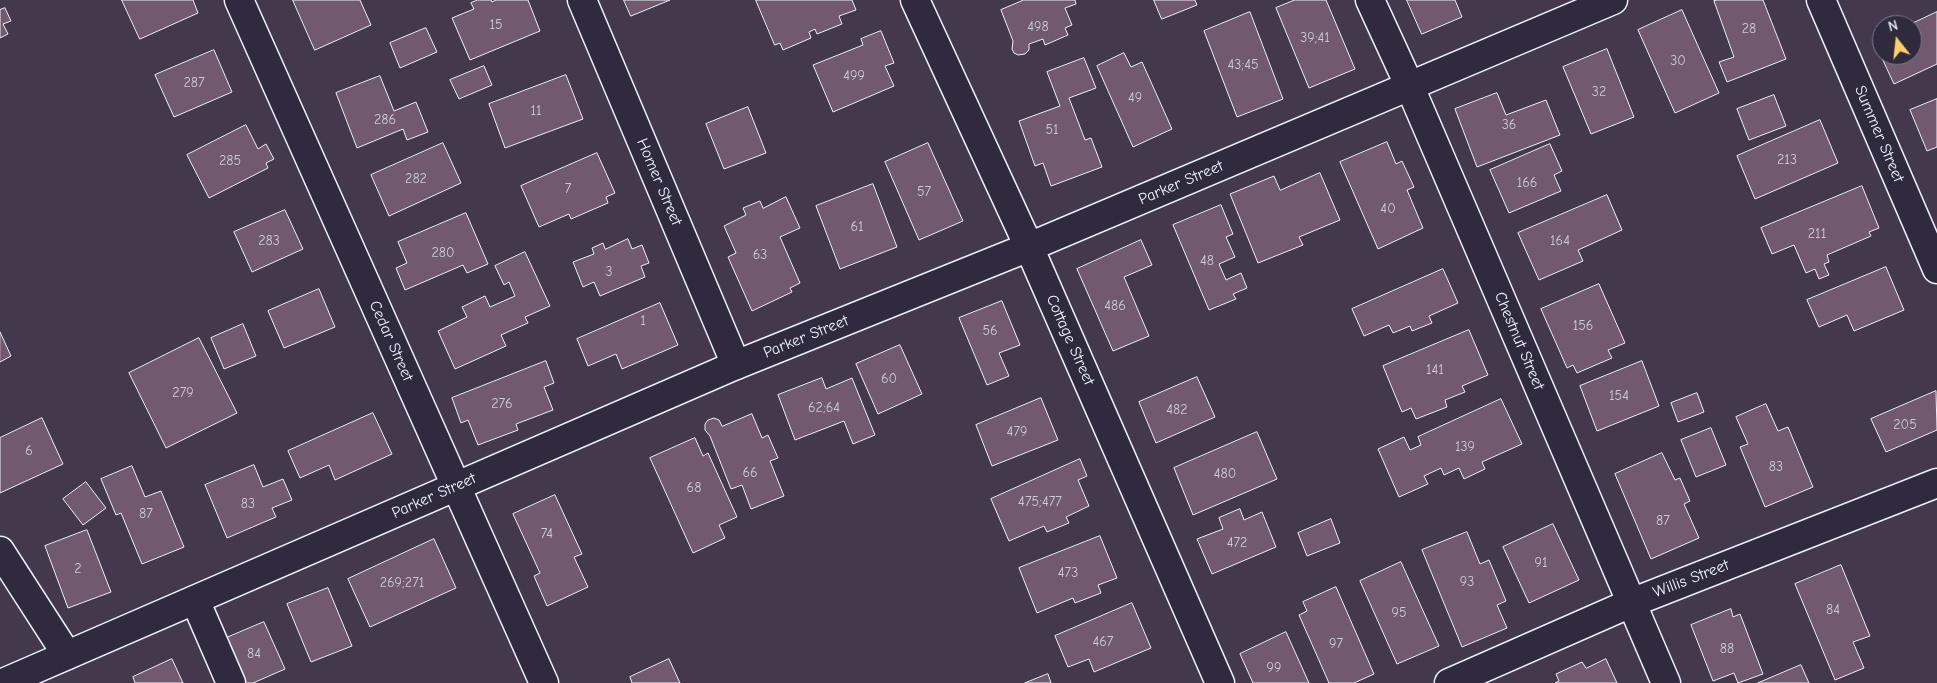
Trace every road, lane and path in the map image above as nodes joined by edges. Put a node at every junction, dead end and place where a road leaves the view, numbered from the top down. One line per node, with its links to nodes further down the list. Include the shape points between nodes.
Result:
1 (239, 0): 12 (main road, Cedar Street)
2 (582, 0): 10 (main road, Homer Street)
3 (915, 0): 8 (main road, Cottage Street)
4 (1370, 0): 7 (main road, Chestnut Street)
5 (1613, 0): 7 (main road, Parker Street)
6 (1821, 0): 9 (main road, Summer Street)
7 (1410, 86): 8 (main road, Parker Street); 15 (main road, Chestnut Street)
8 (1029, 247): 10 (main road, Parker Street); 20 (main road, Cottage Street)
9 (1937, 269)
10 (736, 365): 12 (main road, Parker Street)
11 (1937, 483): 15 (main road, Willis Street)
12 (456, 486): 14 (main road, Parker Street); 19 (main road, Cedar Street)
13 (0, 551): 16 (main road)
14 (195, 600): 16 (main road, Parker Street); 18 (main road)
15 (1631, 603): 21 (main road, Willis Street); 22 (main road, Chestnut Street)
16 (67, 656): 17 (main road, Parker Street)
17 (4, 683)
18 (231, 683)
19 (544, 683)
20 (1220, 683)
21 (1448, 683)
22 (1666, 683)

